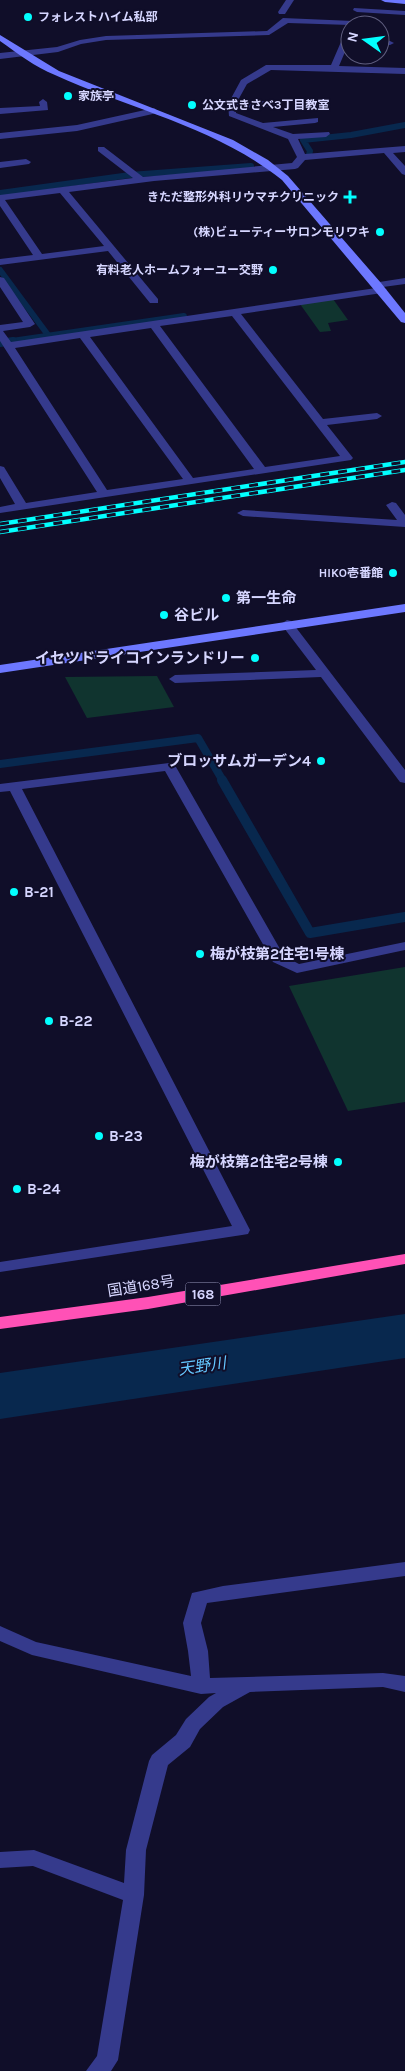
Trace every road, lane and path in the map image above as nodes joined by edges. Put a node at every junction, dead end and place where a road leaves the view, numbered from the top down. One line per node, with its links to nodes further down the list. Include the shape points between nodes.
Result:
1 (290, 0): 6 (street)
2 (362, 0): 5 (street)
3 (385, 0): 4 (street)
4 (405, 2)
5 (357, 10): 7 (street); 8 (street)
6 (282, 12)
7 (405, 13)
8 (355, 15)
9 (340, 25): 11 (street, via 286,20 269,33 106,38 58,50)
10 (0, 37): 11 (street)
11 (22, 53): 12 (street); 19 (street, via 56,73)
12 (0, 56)
13 (340, 56): 14 (street)
14 (334, 68): 15 (street); 18 (street, via 269,67 244,82)
15 (405, 71)
16 (43, 102): 20 (street, via 45,108)
17 (276, 104): 18 (street)
18 (232, 105): 22 (street, via 232,114)
19 (154, 110): 24 (street, via 77,128); 32 (street, via 230,142)
20 (0, 111)
21 (315, 120): 22 (street)
22 (260, 125): 25 (street)
23 (326, 134): 25 (street)
24 (0, 136)
25 (292, 137): 29 (street)
26 (101, 149): 34 (street)
27 (405, 149): 28 (street)
28 (386, 150): 29 (street); 33 (street)
29 (302, 157): 32 (street, via 295,166)
30 (26, 162): 31 (street)
31 (0, 165)
32 (274, 169): 34 (street); 42 (street)
33 (405, 172)
34 (141, 179): 35 (street)
35 (63, 190): 36 (street); 37 (street)
36 (3, 195): 38 (street)
37 (110, 248): 38 (street); 43 (street)
38 (39, 257): 39 (street)
39 (4, 262)
40 (0, 280): 48 (street, via 30,324)
41 (405, 281): 42 (street)
42 (380, 288): 44 (street); 45 (street)
43 (154, 301)
44 (234, 312): 46 (street); 50 (street)
45 (405, 320)
46 (154, 324): 47 (street); 52 (street)
47 (82, 335): 48 (street); 53 (street)
48 (4, 338): 54 (street)
49 (377, 416): 50 (street)
50 (320, 423): 52 (street, via 347,458)
51 (0, 469): 56 (street)
52 (262, 471): 53 (street)
53 (190, 481): 54 (street)
54 (104, 494): 56 (street)
55 (392, 505): 59 (street)
56 (22, 506): 57 (street)
57 (0, 510)
58 (244, 513): 59 (street)
59 (405, 524)
60 (405, 608): 61 (street)
61 (287, 624): 62 (street); 63 (street)
62 (0, 669)
63 (325, 673): 64 (street); 65 (street)
64 (175, 679)
65 (405, 779)
66 (7, 787): 67 (street, via 169,767 278,959 297,969); 69 (street, via 242,1230)
67 (405, 946)
68 (405, 1259): 70 (highway, 国道168号 / 168, via 148,1303)
69 (0, 1267)
70 (0, 1323)
71 (405, 1568): 75 (street, via 199,1598 192,1623)
72 (0, 1633): 75 (street, via 32,1648)
73 (405, 1684): 74 (street, via 383,1680)
74 (246, 1685): 75 (street); 77 (street, via 216,1702 193,1724 183,1741 159,1762 136,1850)
75 (201, 1686)
76 (0, 1860): 77 (street, via 34,1858)
77 (134, 1895): 78 (street)
78 (103, 2067)

